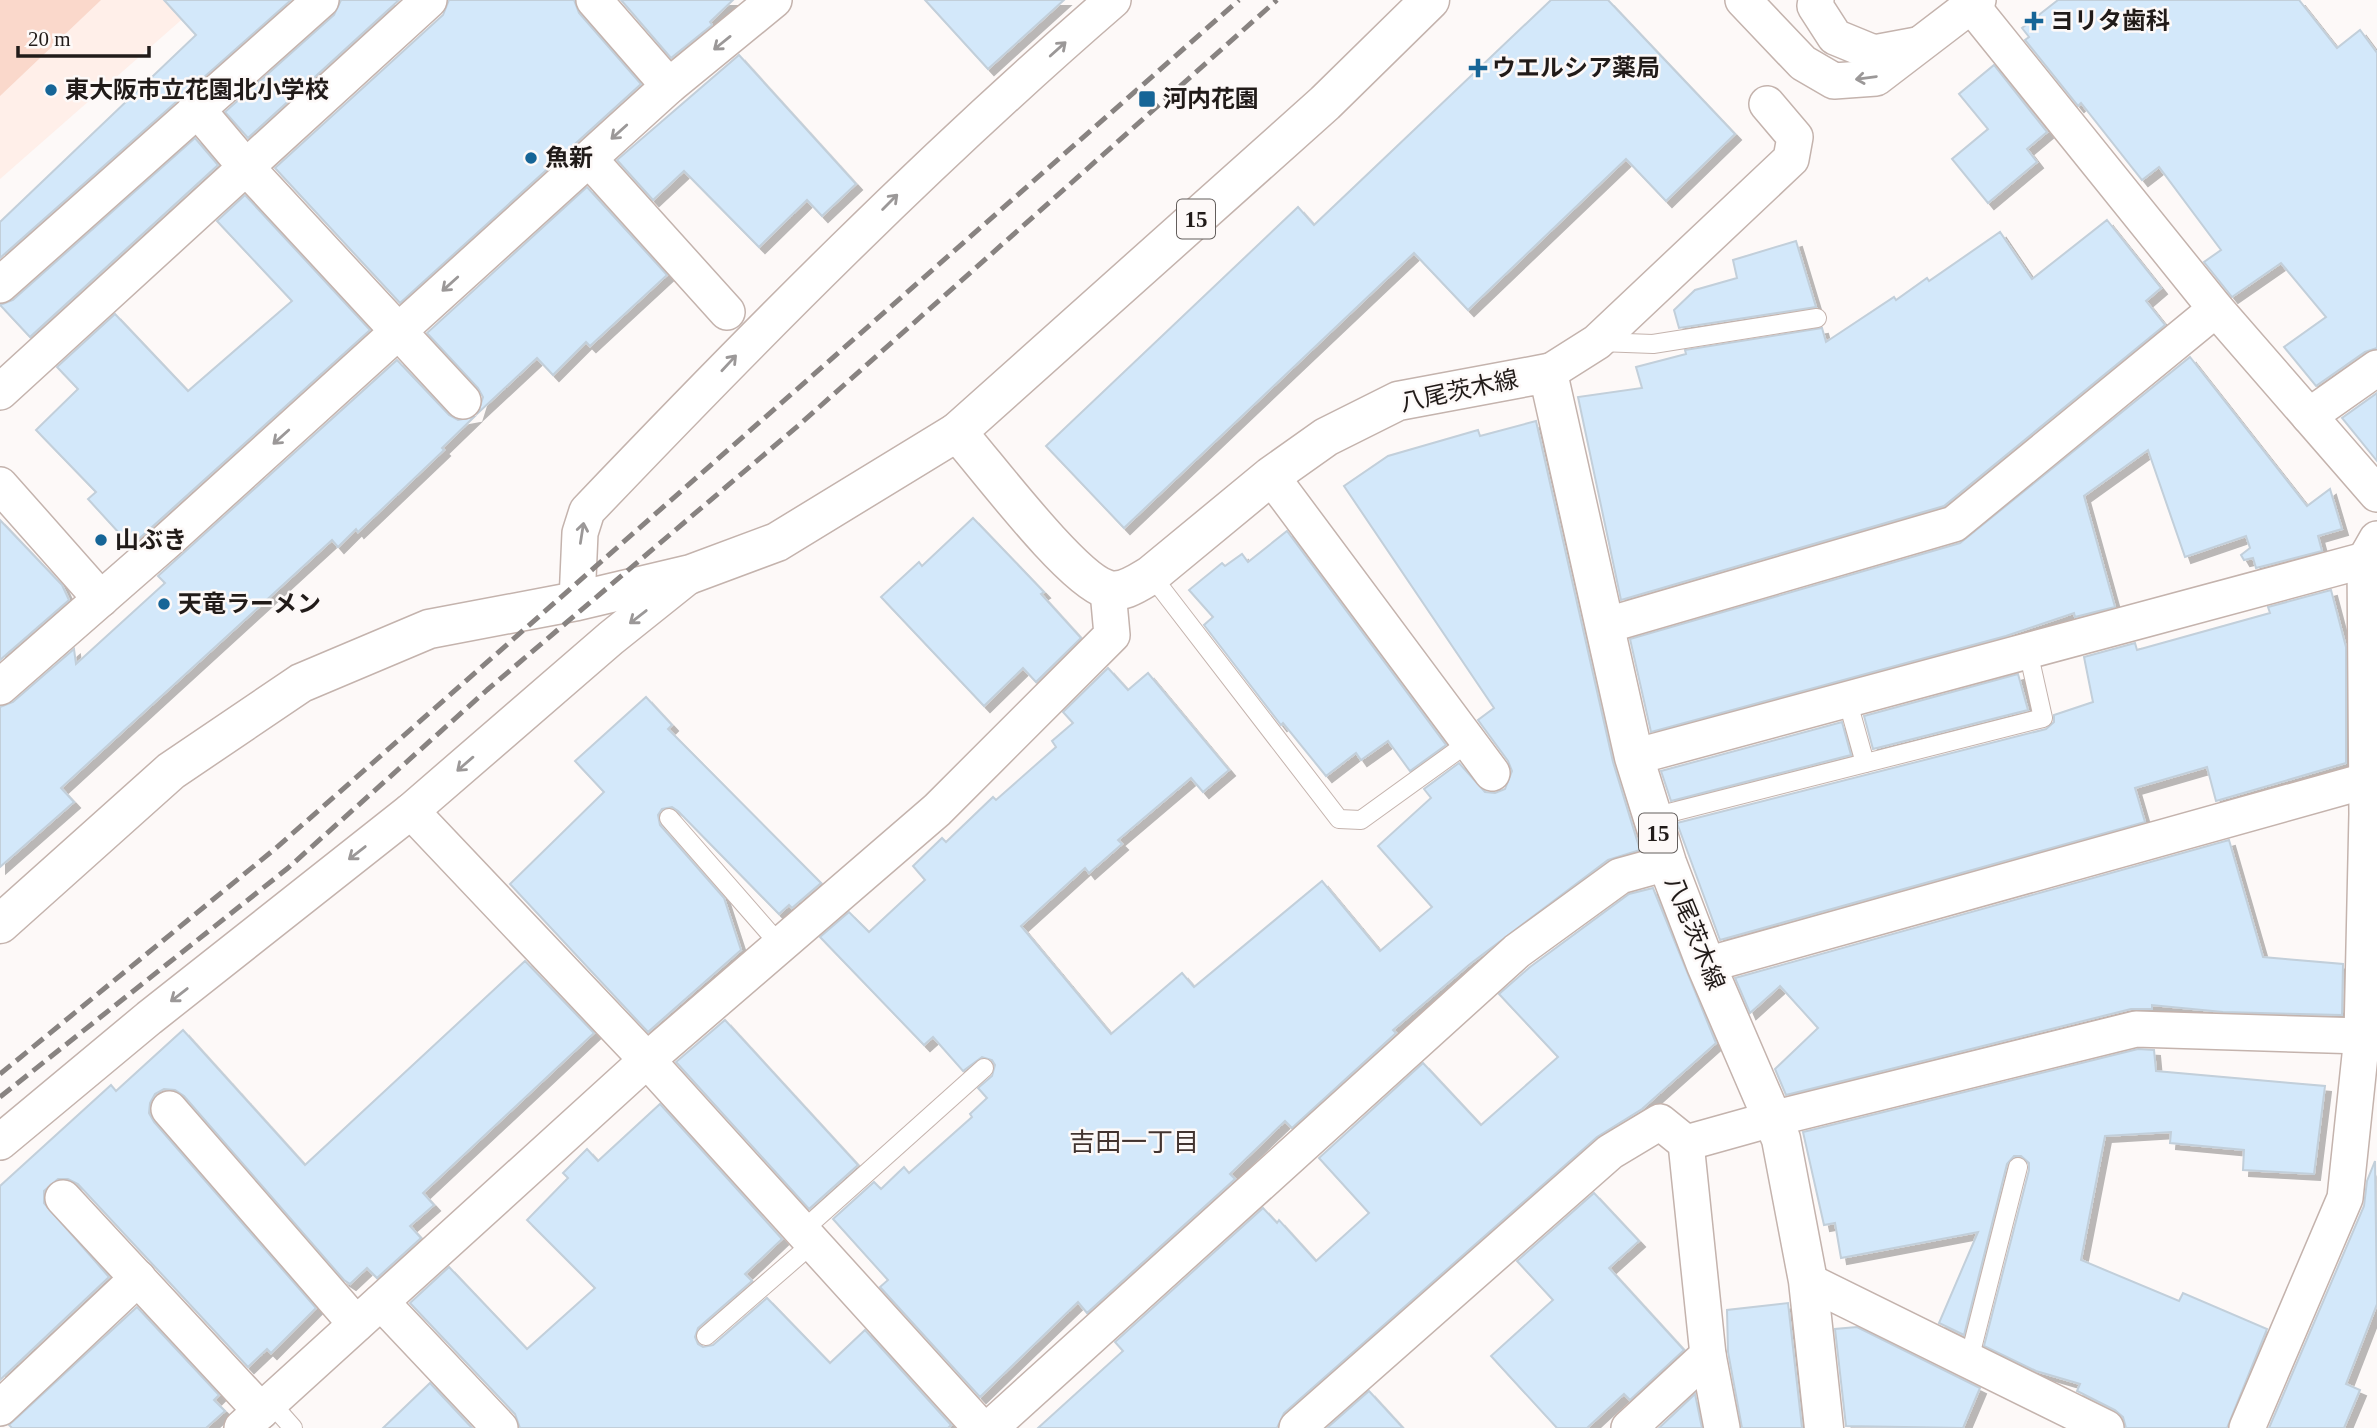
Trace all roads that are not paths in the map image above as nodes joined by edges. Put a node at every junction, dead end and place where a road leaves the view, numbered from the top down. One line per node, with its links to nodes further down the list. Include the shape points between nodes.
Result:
1 (321, 0): 13 (street)
2 (429, 0): 15 (street)
3 (594, 0): 11 (street)
4 (774, 0): 11 (street, one-way to 11)
5 (1113, 0): 36 (street, one-way to 5, via 580,533 587,511 908,184)
6 (1430, 0): 27 (main road, 15, via 1325,103)
7 (1743, 0): 10 (street, one-way to 7, via 1876,78 1834,81 1803,63)
8 (1816, 0): 10 (street, via 1815,6 1835,37 1874,53)
9 (1975, 3): 10 (street); 17 (street)
10 (1923, 43)
11 (669, 86): 14 (street, one-way to 14)
12 (1767, 104): 21 (street, via 1796,137 1791,159)
13 (196, 108): 15 (street); 16 (street)
14 (589, 159): 18 (street); 20 (street, one-way to 20)
15 (245, 166): 20 (street); 24 (street)
16 (0, 285)
17 (2216, 309): 26 (street); 37 (street, via 1954,524)
18 (727, 313)
19 (1817, 318): 21 (lane, via 1653,344)
20 (398, 331): 25 (street); 35 (street, one-way to 35)
21 (1597, 342): 23 (street)
22 (2377, 368): 26 (street)
23 (1548, 373): 28 (main road, 八尾茨木線, via 1398,401 1326,437); 37 (main road, 八尾茨木線 / 15)
24 (0, 392)
25 (463, 401)
26 (2309, 416): 30 (street)
27 (957, 432): 32 (main road, via 777,542); 34 (main road, via 1080,574)
28 (1271, 476): 33 (main road, 八尾茨木線); 41 (street)
29 (0, 485): 35 (street)
30 (2377, 494)
31 (2373, 547): 38 (street); 45 (street)
32 (691, 574): 36 (main road); 46 (street, one-way to 46)
33 (1151, 575): 34 (main road, 八尾茨木線, via 1130,587); 41 (lane, via 1339,819 1361,820)
34 (1108, 591): 51 (street, via 1112,635 937,810)
35 (101, 599): 39 (street)
36 (577, 601): 50 (main road, via 429,629 301,682 170,771)
37 (1604, 626): 42 (main road, 八尾茨木線 / 15)
38 (2028, 651): 40 (street); 43 (lane, via 2043,718)
39 (0, 687)
40 (1847, 699): 42 (street); 43 (lane)
41 (1469, 742): 44 (street)
42 (1634, 757): 47 (main road, 八尾茨木線 / 15)
43 (1865, 763): 47 (lane)
44 (1493, 773)
45 (2370, 804): 52 (street); 53 (street)
46 (411, 811): 54 (street); 58 (street, one-way to 58)
47 (1653, 817): 49 (main road, 八尾茨木線 / 15)
48 (669, 818): 51 (lane)
49 (1667, 863): 52 (main road, 八尾茨木線 / 15); 74 (street, via 1620,876 1517,951)
50 (0, 924)
51 (780, 945): 54 (street)
52 (1706, 965): 57 (main road, 八尾茨木線 / 15)
53 (2362, 1036): 57 (street, via 2136,1029); 80 (street, via 2346,1198)
54 (647, 1060): 62 (street); 65 (street)
55 (984, 1069): 62 (lane)
56 (169, 1110): 65 (street)
57 (1772, 1119): 59 (street); 64 (main road, 八尾茨木線 / 15, via 1781,1139)
58 (0, 1142)
59 (1686, 1143): 67 (street); 75 (street, via 1660,1122 1610,1152)
60 (2018, 1167): 68 (lane)
61 (63, 1198): 63 (street)
62 (808, 1237): 66 (lane); 73 (street)
63 (138, 1278): 69 (street); 70 (street)
64 (1808, 1281): 68 (street); 78 (main road, 八尾茨木線 / 15)
65 (369, 1313): 70 (street); 72 (street)
66 (706, 1336)
67 (1709, 1355): 76 (street); 77 (street)
68 (1969, 1360): 79 (street)
69 (0, 1408)
70 (258, 1414): 71 (lane)
71 (293, 1428)
72 (500, 1428)
73 (981, 1428)
74 (990, 1428)
75 (1297, 1428)
76 (1629, 1428)
77 (1722, 1428)
78 (1824, 1428)
79 (2106, 1428)
80 (2247, 1428)

